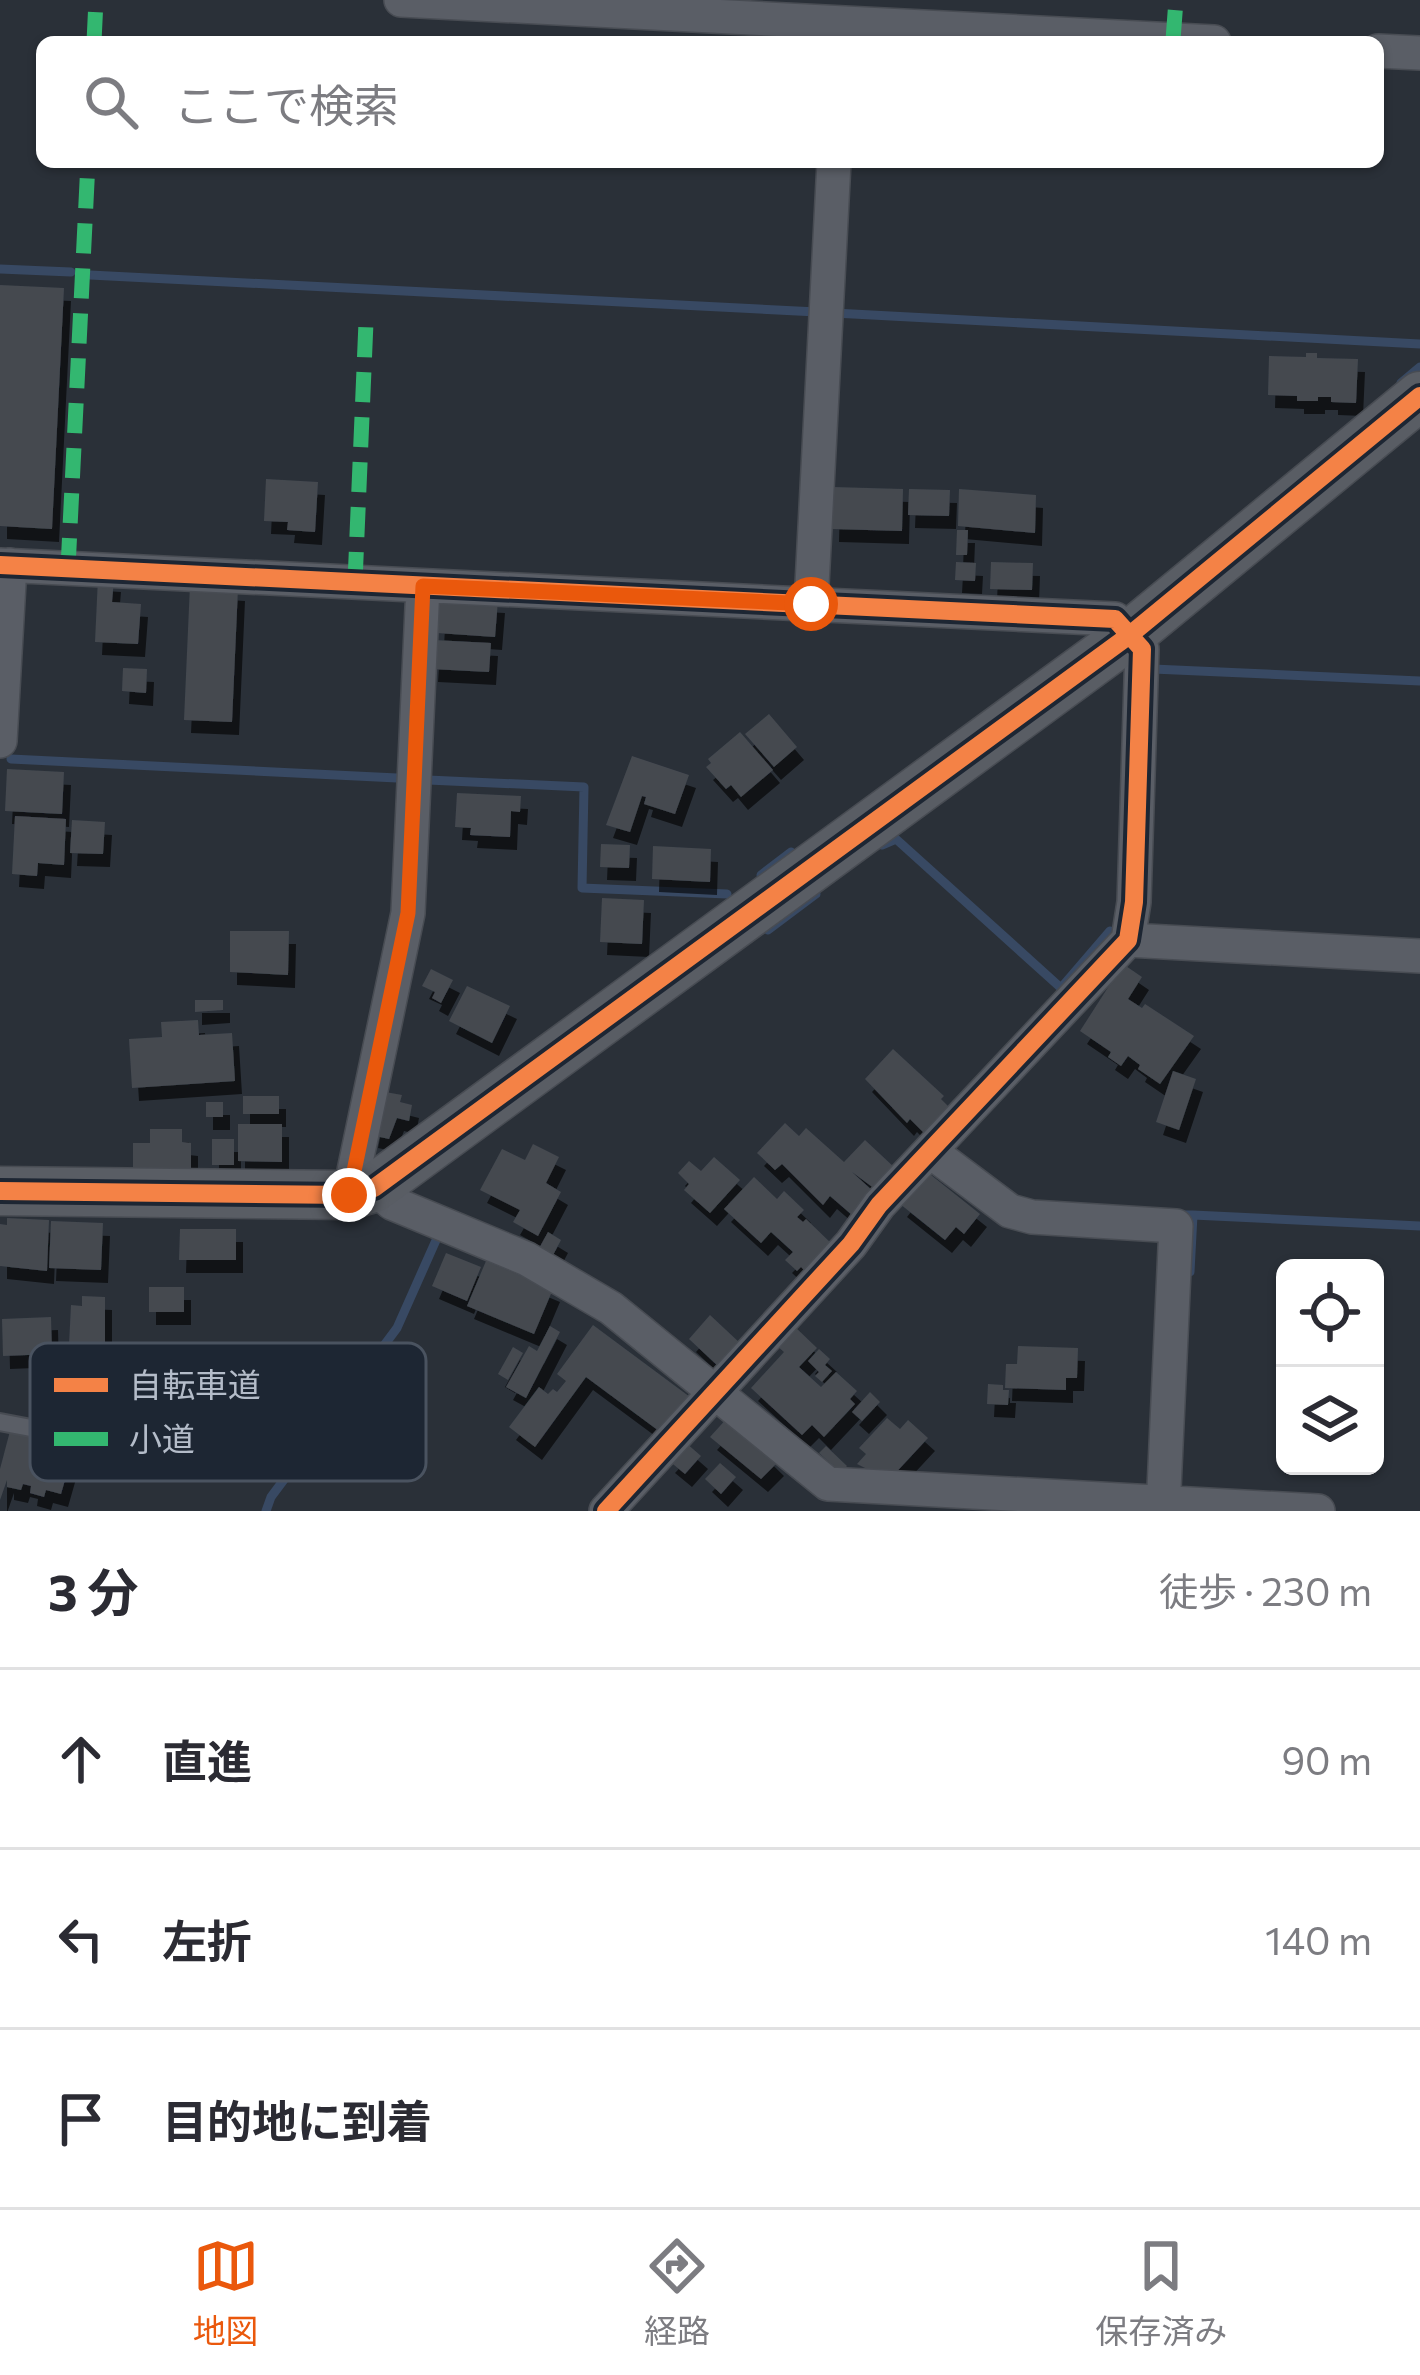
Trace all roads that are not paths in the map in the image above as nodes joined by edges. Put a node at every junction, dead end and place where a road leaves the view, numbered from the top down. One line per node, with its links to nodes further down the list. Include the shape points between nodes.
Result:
1 (401, 0): 2 (street)
2 (841, 22): 3 (street)
3 (1102, 36)
4 (1384, 51): 5 (street)
5 (1420, 53)
6 (834, 168): 10 (street)
7 (1420, 396): 11 (street)
8 (5, 565): 9 (street); 12 (street)
9 (423, 586): 10 (street); 17 (street, via 408,913)
10 (811, 604): 11 (street, via 1115,619)
11 (1131, 634): 13 (street, via 1142,649); 17 (street)
12 (0, 740)
13 (1128, 940): 14 (street); 15 (street)
14 (1420, 956)
15 (930, 1150): 18 (street); 21 (street, via 1010,1211 1176,1226)
16 (0, 1191): 17 (street)
17 (362, 1191): 18 (street, via 527,1259 611,1308)
18 (715, 1390): 21 (street, via 828,1484); 22 (street)
19 (0, 1422): 20 (lane)
20 (30, 1428)
21 (1163, 1507): 23 (street)
22 (606, 1511)
23 (1318, 1511)

